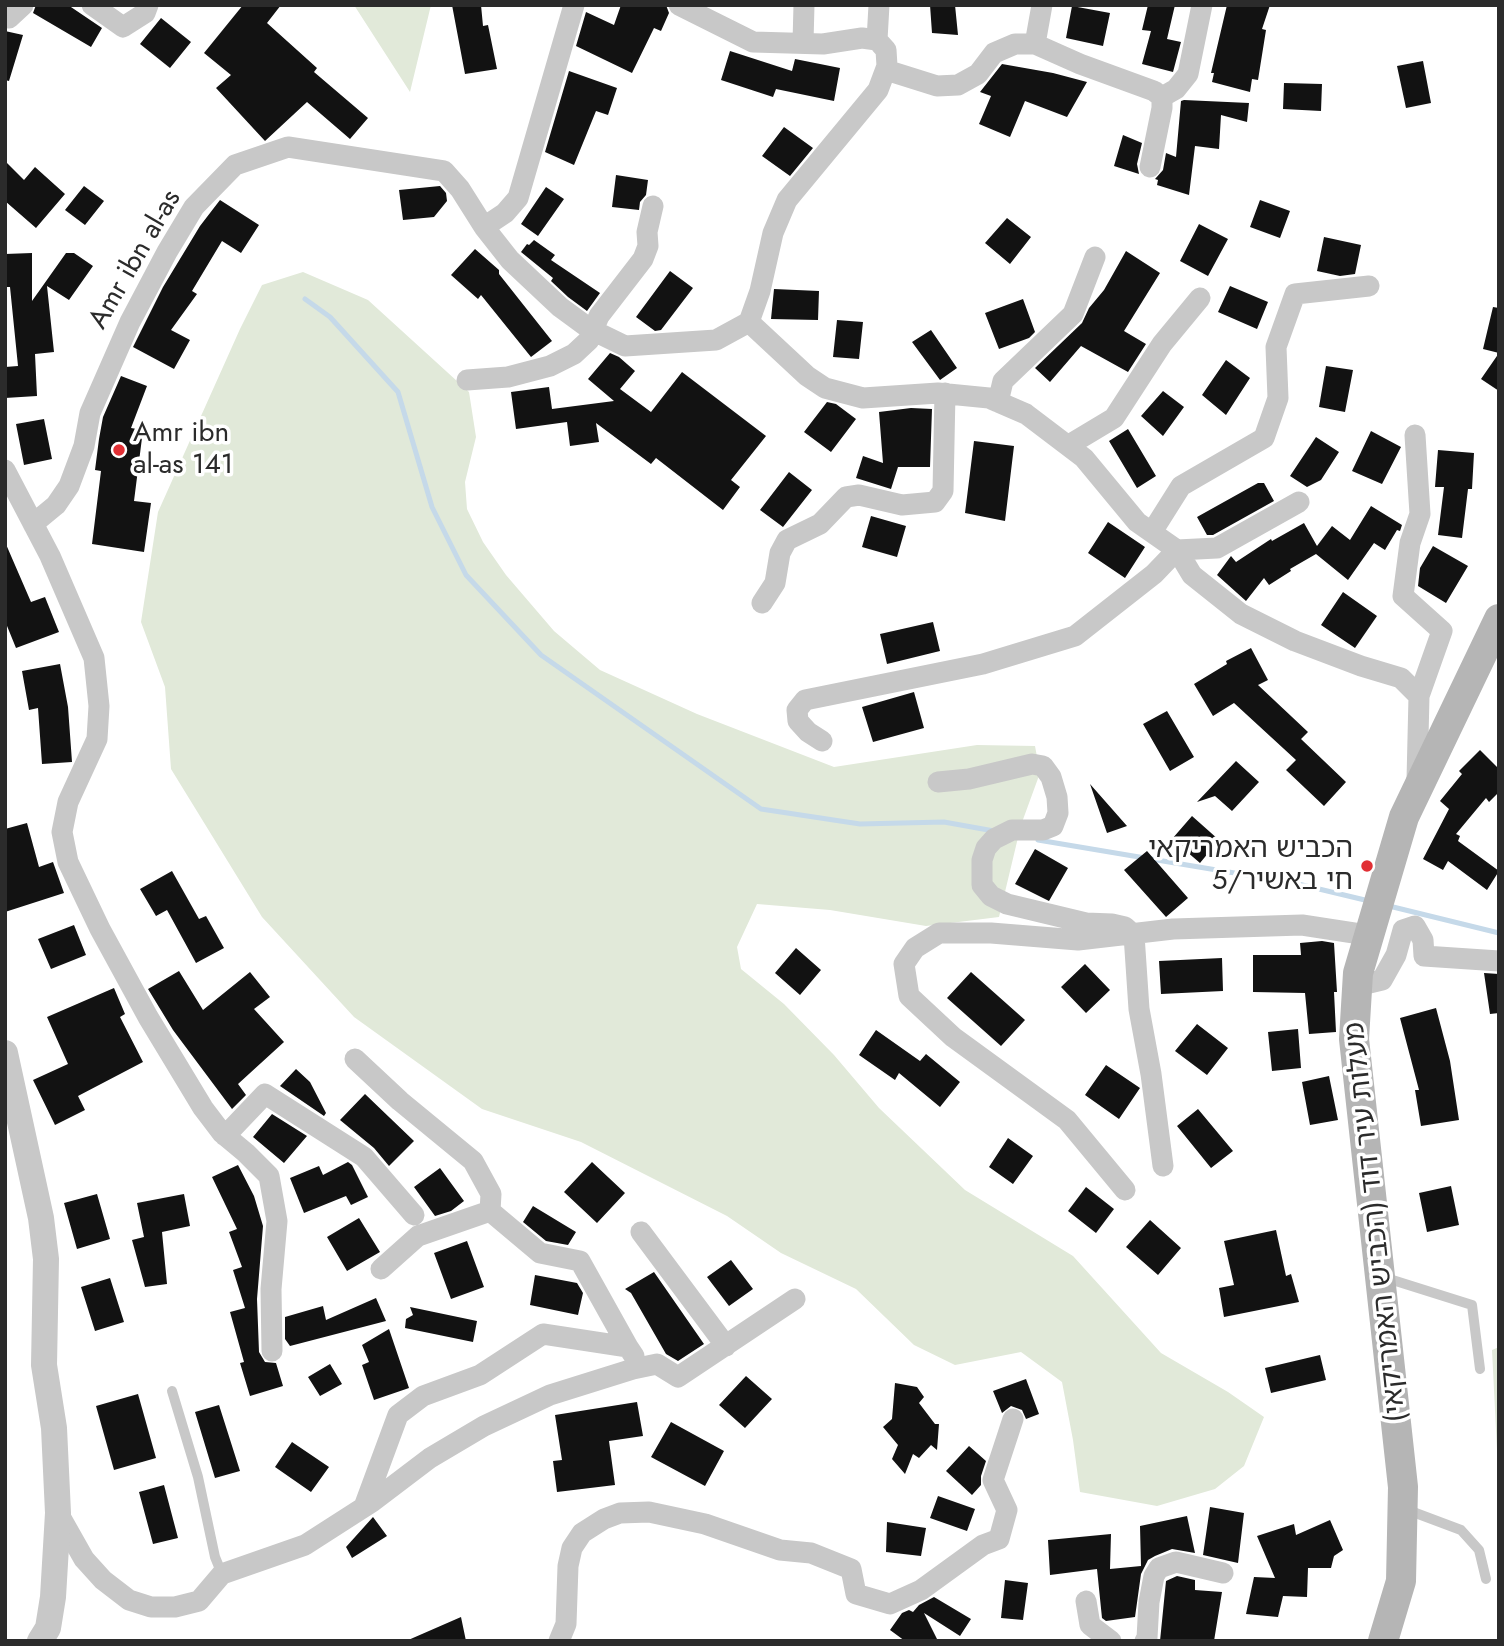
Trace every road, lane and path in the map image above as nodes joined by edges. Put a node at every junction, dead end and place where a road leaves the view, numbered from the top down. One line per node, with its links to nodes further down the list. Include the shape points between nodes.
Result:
1 (23, 5): 10 (street)
2 (92, 5): 3 (street, via 123,27 145,13)
3 (148, 5)
4 (574, 5): 18 (street, via 519,198)
5 (680, 5): 12 (street, via 753,41)
6 (804, 5): 12 (street)
7 (879, 5): 11 (street)
8 (1042, 5): 13 (street)
9 (1202, 5): 15 (street, via 1188,74)
10 (5, 17)
11 (877, 40): 12 (street); 14 (street, via 886,50)
12 (803, 43)
13 (1035, 44): 14 (street, via 1015,44 994,53 978,74 958,85 937,86); 15 (street)
14 (886, 70): 22 (street, via 878,90 787,200)
15 (1162, 97): 16 (street)
16 (1150, 167)
17 (653, 206): 23 (street, via 643,259)
18 (484, 227): 23 (street, Amr ibn al-as, via 510,260 560,307); 31 (street, Amr ibn al-as, via 444,171 288,147 235,165 194,207 167,252 90,413 69,486 56,505)
19 (1095, 257): 26 (street, via 1073,314 1003,380)
20 (1369, 286): 32 (street, via 1295,293 1276,347 1278,398 1264,438 1181,486)
21 (1200, 298): 28 (street, via 1161,344 1114,418)
22 (749, 322): 23 (street, Amr ibn al-as, via 716,340 667,345 625,346); 25 (street, via 825,388 863,398)
23 (593, 330): 24 (street, via 589,341 574,354 550,366 508,377)
24 (467, 380)
25 (946, 393): 26 (street); 34 (street, via 943,491 935,502 902,505 859,495 846,497 820,524 787,540 775,583)
26 (998, 402): 28 (street, via 1026,414)
27 (1415, 435): 36 (street, via 1420,514 1410,544 1403,596 1442,631)
28 (1069, 445): 32 (street)
29 (5, 470): 31 (street)
30 (1299, 502): 33 (street, via 1217,548)
31 (33, 524): 46 (street, via 94,658 99,706 97,739 68,802 62,832 68,862 148,1017)
32 (1152, 532): 33 (street)
33 (1177, 550): 36 (street, via 1192,575 1252,621 1401,678); 37 (street, via 1154,574 1075,636 983,664 805,701 797,710 798,721)
34 (762, 603)
35 (1499, 619): 39 (main road, מעלות עיר דוד (הכביש האמריקאי))
36 (1419, 696): 39 (street)
37 (821, 741)
38 (938, 782): 40 (street, via 1032,764 1043,766 1057,797 1053,826 1013,830 994,839 982,860 982,885 1006,904 1125,927)
39 (1417, 786): 41 (main road, מעלות עיר דוד (הכביש האמריקאי))
40 (1133, 935): 41 (street, via 1173,929 1302,925); 47 (street, via 1139,1009); 48 (street, via 1078,940 939,933 915,948 904,964 909,996 953,1037 1067,1120)
41 (1367, 935): 43 (main road, מעלות עיר דוד (הכביש האמריקאי))
42 (1499, 961): 43 (street, via 1424,956 1423,940 1415,926 1403,930 1382,980)
43 (1357, 986): 53 (main road, מעלות עיר דוד (הכביש האמריקאי), via 1354,1039)
44 (5, 1053): 64 (street, via 46,1259 44,1365 54,1428)
45 (355, 1059): 49 (street, via 473,1161 491,1194)
46 (225, 1136): 50 (street, via 265,1094 363,1157); 57 (street, via 269,1175 275,1199)
47 (1163, 1166)
48 (1125, 1190)
49 (490, 1211): 52 (street, via 418,1236); 56 (street, via 540,1253 580,1261)
50 (414, 1215)
51 (641, 1232): 55 (street)
52 (381, 1269)
53 (1378, 1275): 59 (lane, via 1472,1305); 63 (main road, מעלות עיר דוד (הכביש האמריקאי), via 1397,1421)
54 (794, 1299): 55 (street)
55 (726, 1346): 58 (street, via 678,1377 657,1364)
56 (628, 1347): 58 (street); 62 (street, via 543,1334 480,1375 423,1396 398,1415)
57 (272, 1351)
58 (642, 1367): 62 (street, via 550,1395 485,1426 430,1458)
59 (1480, 1368)
60 (172, 1391): 66 (lane)
61 (1013, 1419): 70 (street, via 993,1480 1007,1510 999,1539 983,1545 921,1590 890,1604 856,1594 852,1569 811,1553 780,1550 705,1524 649,1512 620,1513 582,1533 572,1548 566,1624)
62 (364, 1507): 66 (street, via 305,1545)
63 (1402, 1508): 67 (lane, via 1461,1530 1479,1550); 73 (main road, מעלות עיר דוד (הכביש האמריקאי), via 1401,1581)
64 (58, 1513): 66 (street, via 84,1559 129,1600 151,1607 199,1601); 69 (street, via 53,1597 48,1628)
65 (1223, 1573): 72 (street, via 1177,1562 1159,1568)
66 (222, 1574)
67 (1486, 1578)
68 (1086, 1601): 71 (street, via 1090,1625)
69 (40, 1641)
70 (559, 1641)
71 (1111, 1641)
72 (1145, 1641)
73 (1382, 1641)

